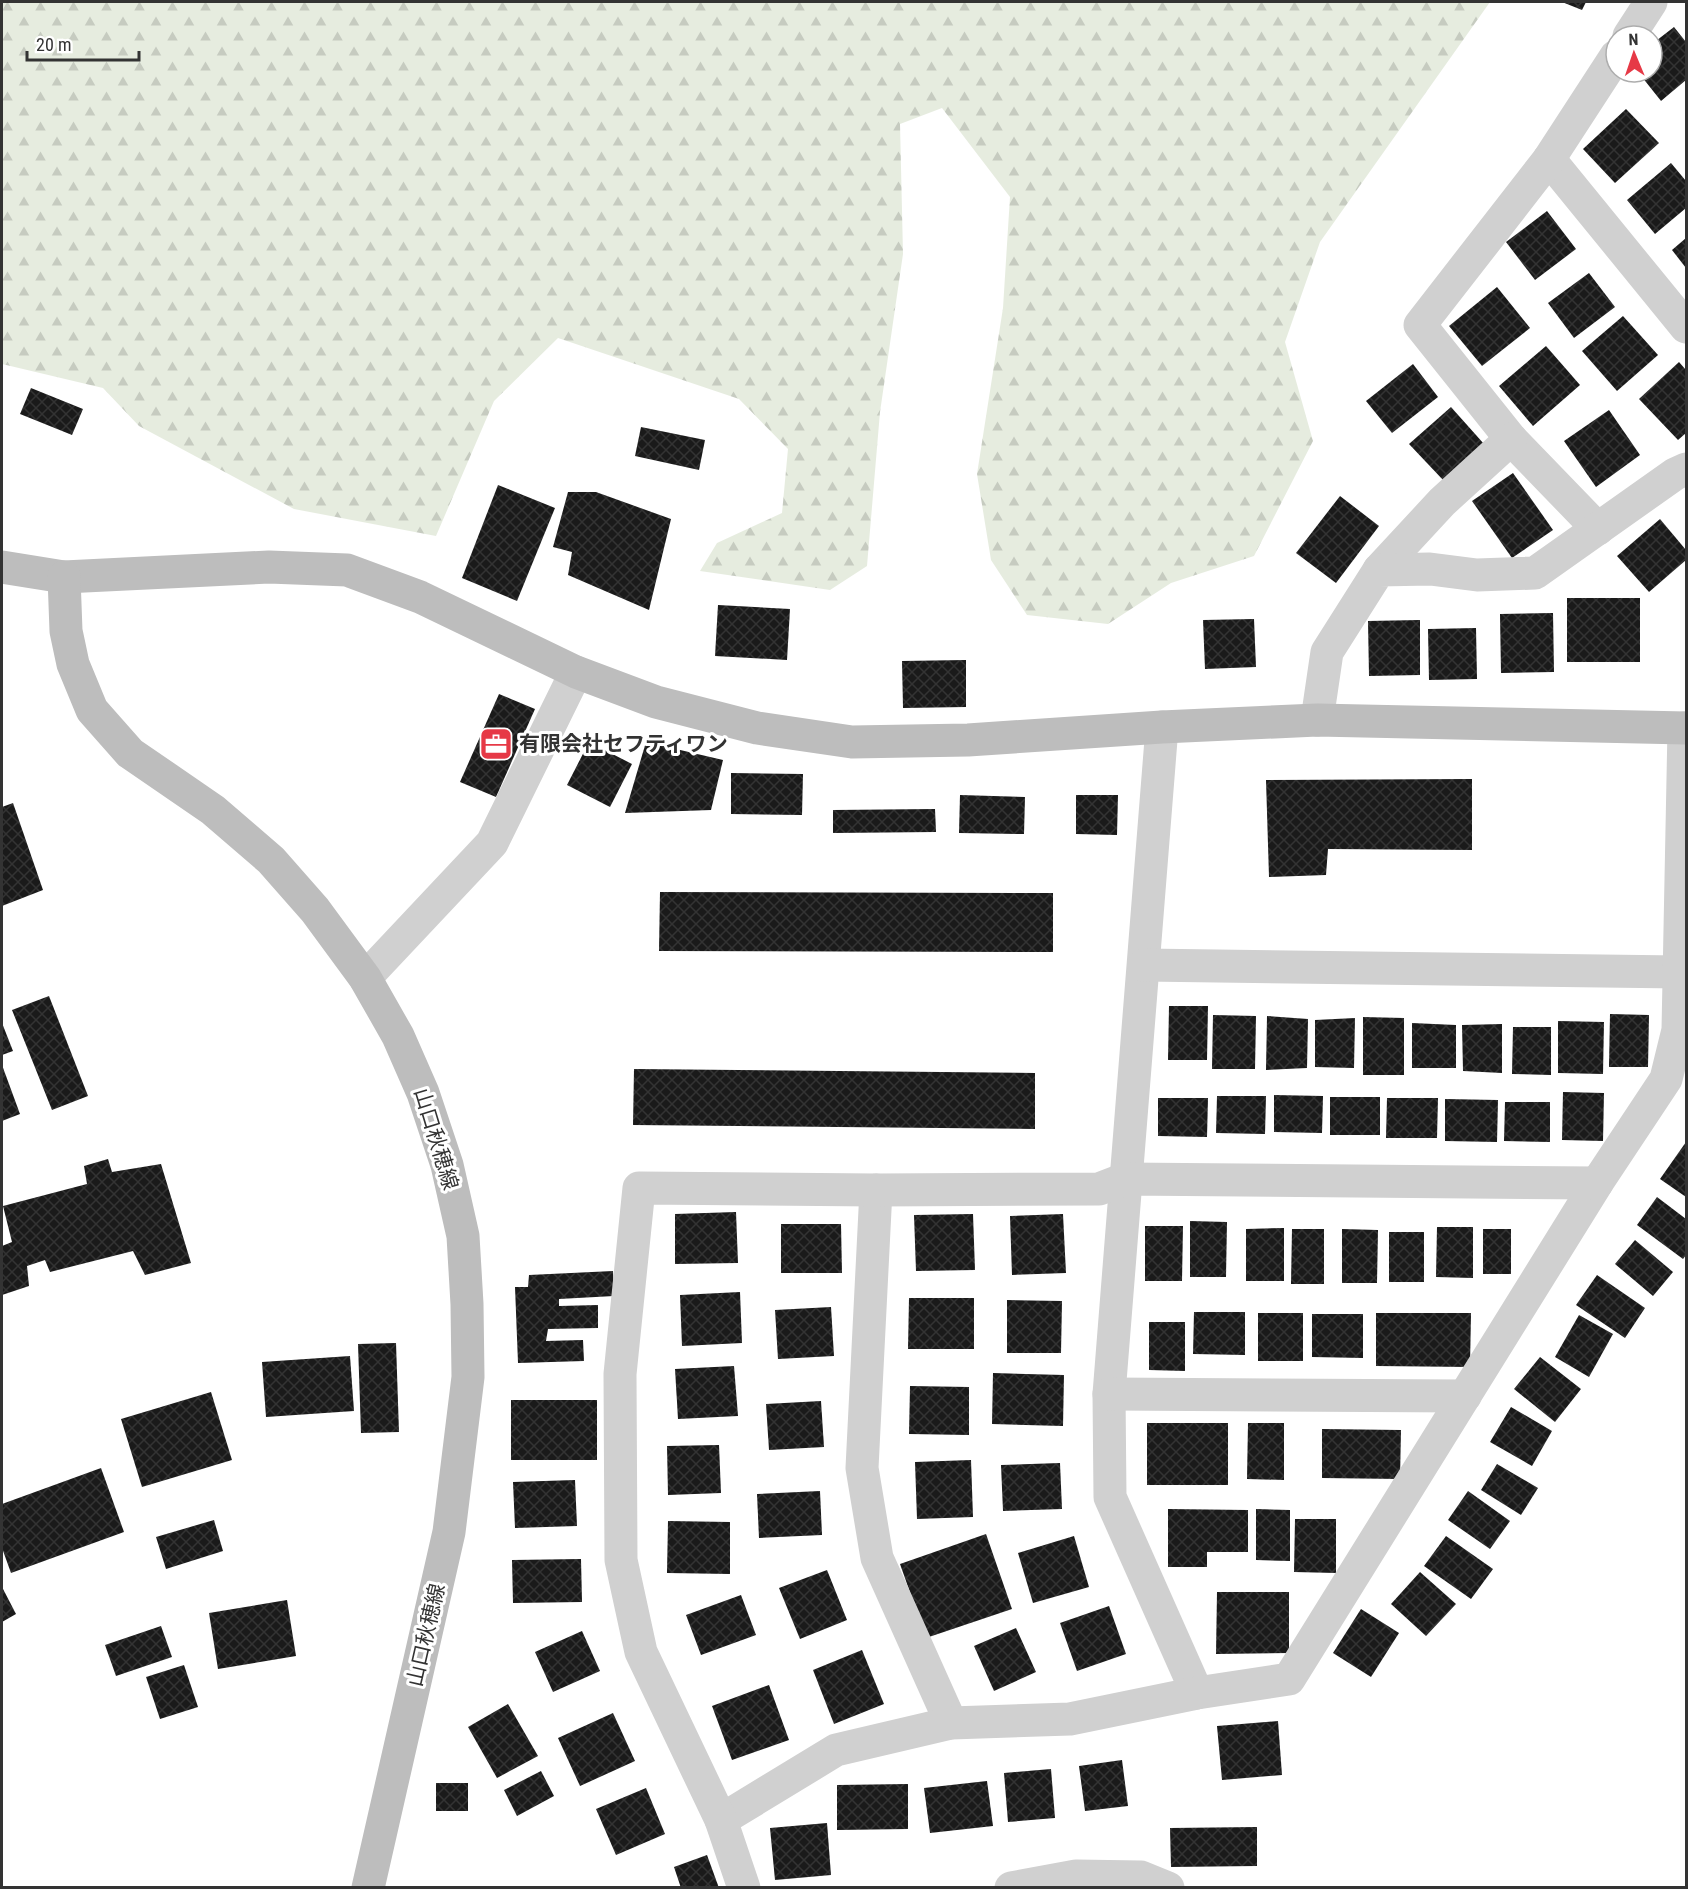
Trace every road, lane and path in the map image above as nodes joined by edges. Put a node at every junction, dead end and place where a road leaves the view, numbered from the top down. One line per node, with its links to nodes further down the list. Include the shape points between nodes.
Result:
1 (1652, 2): 2 (street)
2 (1637, 24)
3 (1604, 74): 4 (street)
4 (1549, 159): 5 (street); 6 (street, via 1420,325)
5 (1686, 327)
6 (1511, 439): 8 (street); 10 (street, via 1442,502)
7 (1686, 469): 8 (street)
8 (1598, 529): 10 (street, via 1535,573 1477,575 1430,569)
9 (2, 567): 11 (street)
10 (1379, 570): 13 (street, via 1327,652)
11 (64, 577): 12 (street, via 269,567 347,570 420,597); 18 (street, 山口秋穂線, via 66,631 73,664 92,710 130,753 213,810 271,861 315,910)
12 (576, 672): 15 (street, via 656,702 757,728 852,742 968,740); 18 (street, via 492,843)
13 (1317, 720): 14 (street); 15 (street)
14 (1686, 720): 17 (street)
15 (1162, 727): 16 (street)
16 (1144, 965): 17 (street); 19 (street)
17 (1680, 972): 20 (street, via 1678,1030 1666,1079)
18 (365, 978): 27 (street, 山口秋穂線, via 398,1036 423,1093 447,1166 463,1236 468,1377 449,1532)
19 (1125, 1179): 20 (street); 21 (street, via 1099,1189); 22 (street)
20 (1597, 1183): 23 (street)
21 (876, 1190): 25 (street, via 862,1468 878,1558); 26 (street, via 639,1188 620,1374 621,1560 641,1652)
22 (1109, 1394): 23 (street); 24 (street, via 1110,1497)
23 (1465, 1396): 24 (street, via 1289,1679)
24 (1197, 1693): 25 (street, via 1070,1719)
25 (951, 1723): 26 (street, via 836,1750)
26 (721, 1820): 28 (street)
27 (368, 1887)
28 (744, 1887)
29 (1011, 1887): 30 (street, via 1076,1876 1140,1877)
30 (1168, 1887)

